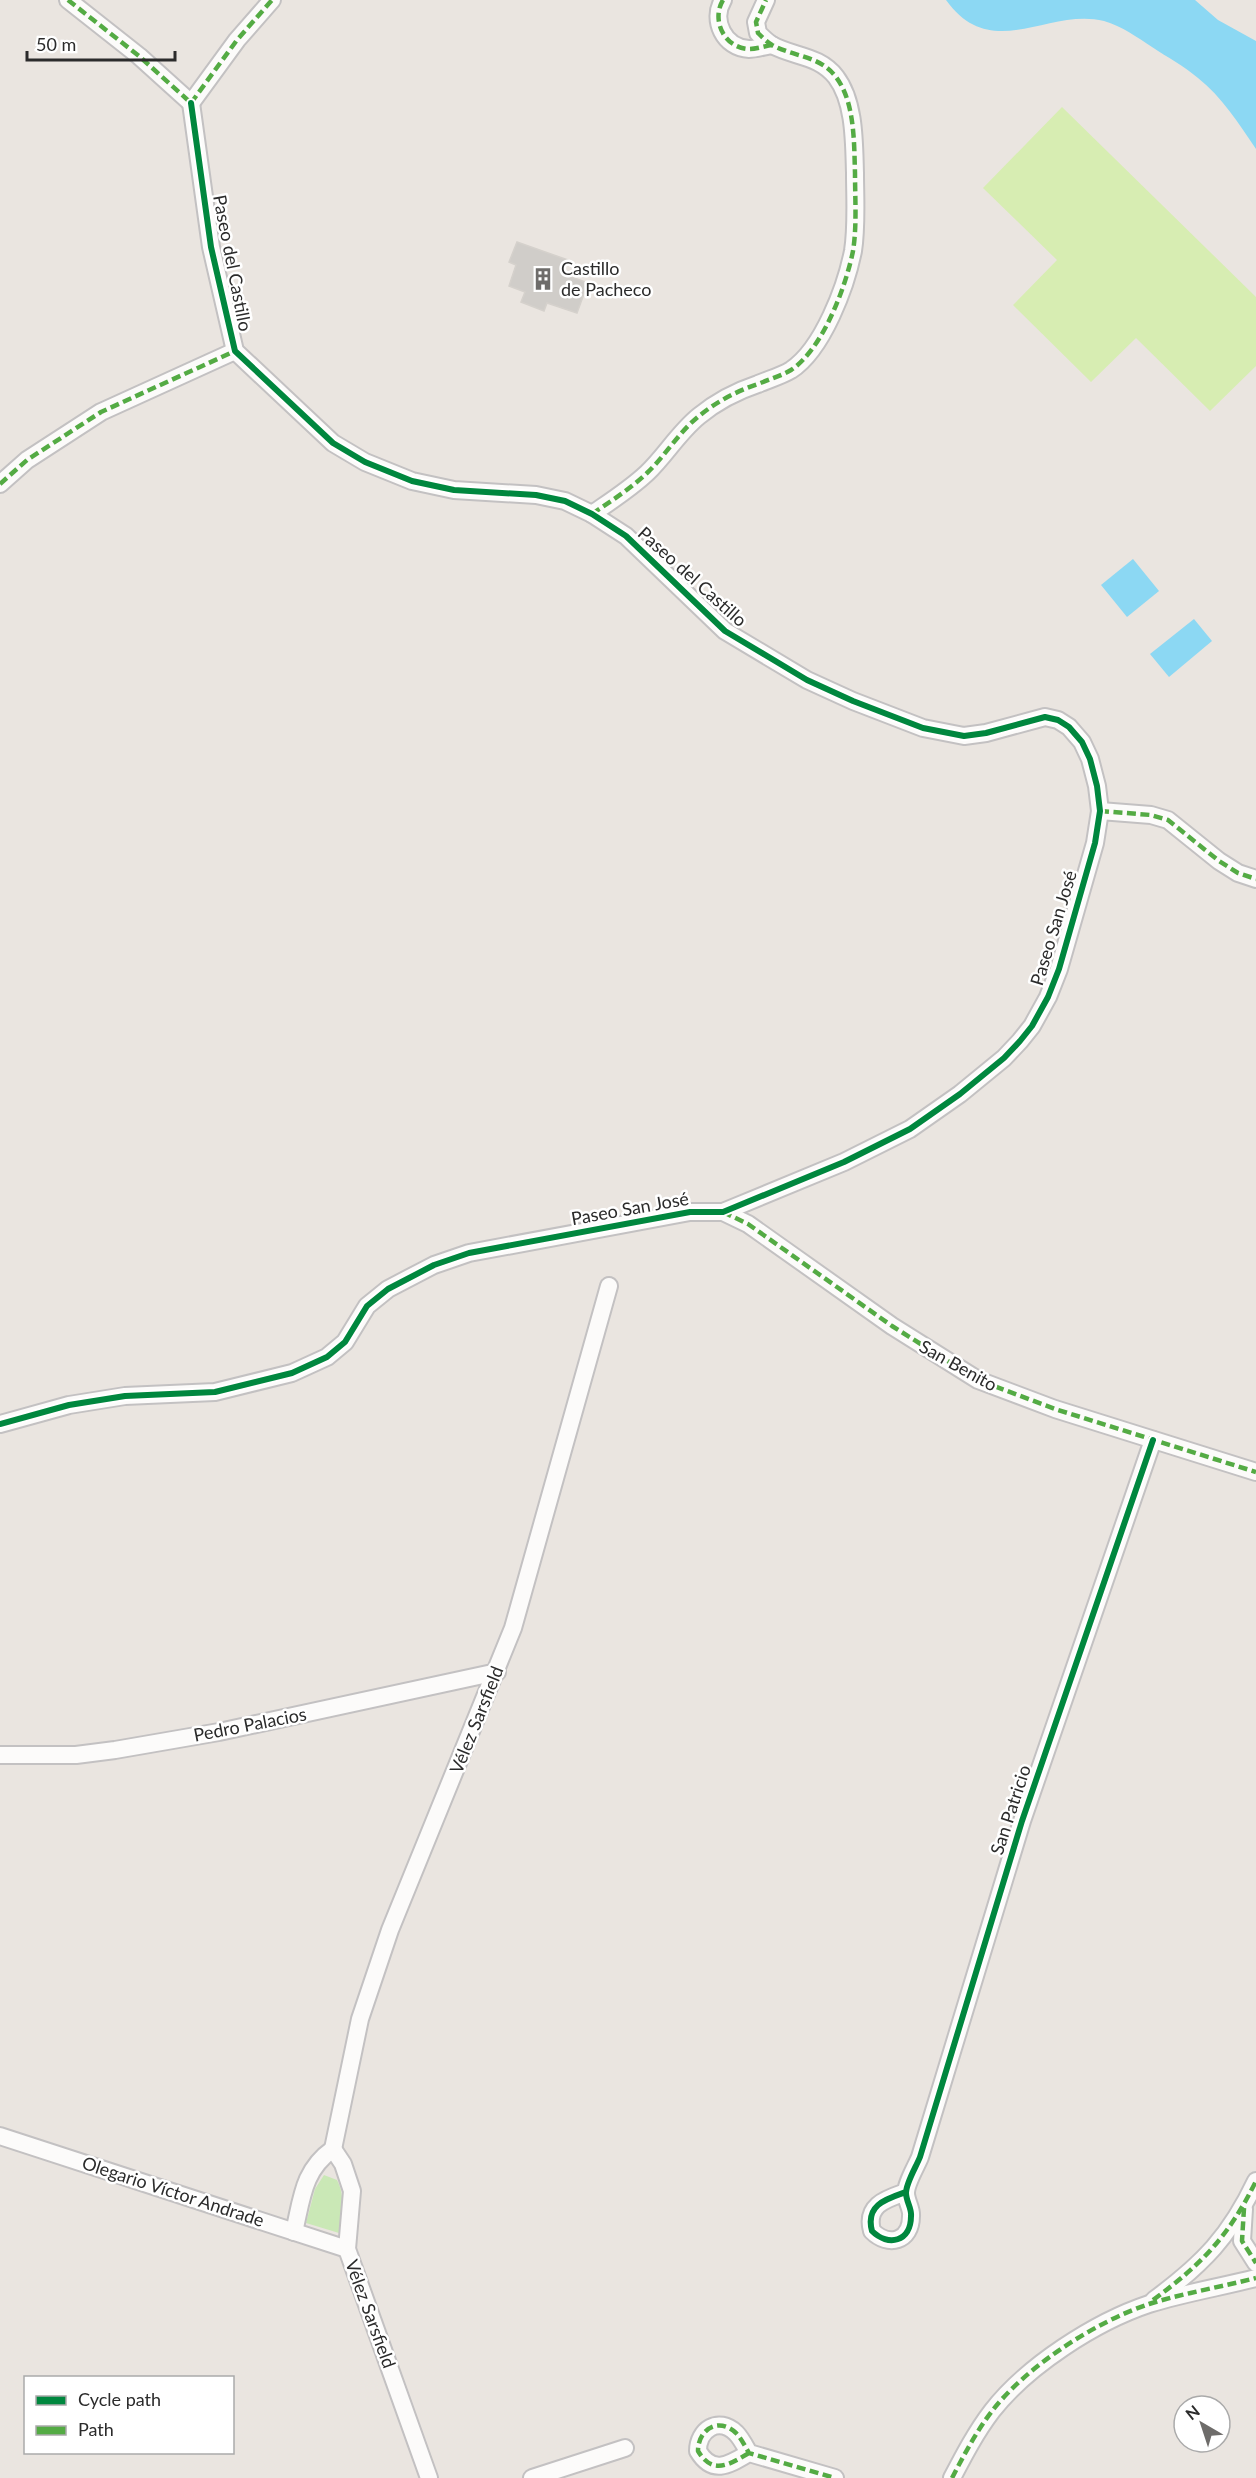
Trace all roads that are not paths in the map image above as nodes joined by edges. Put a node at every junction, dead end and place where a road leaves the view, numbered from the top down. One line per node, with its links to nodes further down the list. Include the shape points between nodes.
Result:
1 (68, 0): 6 (street)
2 (272, 0): 6 (street)
3 (723, 0): 5 (street, via 718,24 725,38 748,49)
4 (766, 0): 5 (street, via 756,22 758,33)
5 (772, 45): 9 (street, via 826,67 845,94 850,113 854,156 853,250 828,324 794,368 734,394 697,417 646,474)
6 (191, 103): 7 (street, Paseo del Castillo, via 211,247)
7 (235, 351): 8 (street, via 101,412 27,460); 9 (street, Paseo del Castillo, via 333,443 383,471 454,490 536,495 565,501)
8 (0, 484)
9 (592, 514): 10 (street, Paseo del Castillo, via 626,537 725,631 807,680 853,701 923,728 964,736 1045,717 1058,720 1069,727 1086,751)
10 (1100, 811): 11 (street, via 1168,820 1219,861); 12 (street, Paseo San José, via 1095,843 1059,969 1048,997 1020,1041 960,1094 910,1129 844,1162)
11 (1256, 879)
12 (723, 1212): 14 (street, Paseo San José, via 678,1214 469,1253 434,1266 388,1289 367,1306 345,1342 327,1357 292,1373 215,1392 125,1396 69,1405); 15 (street, San Benito, via 748,1224 962,1372 996,1388)
13 (609, 1286): 17 (street, Vélez Sarsfield, via 538,1547)
14 (0, 1424)
15 (1153, 1440): 16 (street, San Benito); 22 (street, San Patricio, via 1022,1821)
16 (1256, 1472)
17 (497, 1672): 18 (street, Pedro Palacios, via 115,1750 76,1755); 20 (street, Vélez Sarsfield, via 390,1930 360,2019)
18 (0, 1755)
19 (0, 2136): 24 (street, Olegario Víctor Andrade)
20 (333, 2149): 24 (street, via 320,2158 308,2175); 25 (street, Vélez Sarsfield, via 352,2191)
21 (1256, 2181): 23 (street)
22 (906, 2192)
23 (1245, 2204): 26 (street, via 1242,2241); 28 (street, via 1207,2258)
24 (294, 2232): 25 (street, Olegario Víctor Andrade)
25 (347, 2249): 31 (street, Vélez Sarsfield)
26 (1256, 2263)
27 (1256, 2278): 28 (street)
28 (1149, 2304): 34 (street, via 1086,2333 1019,2382 992,2410)
29 (625, 2448): 32 (street)
30 (749, 2453): 33 (street)
31 (429, 2478)
32 (532, 2478)
33 (835, 2478)
34 (952, 2478)

